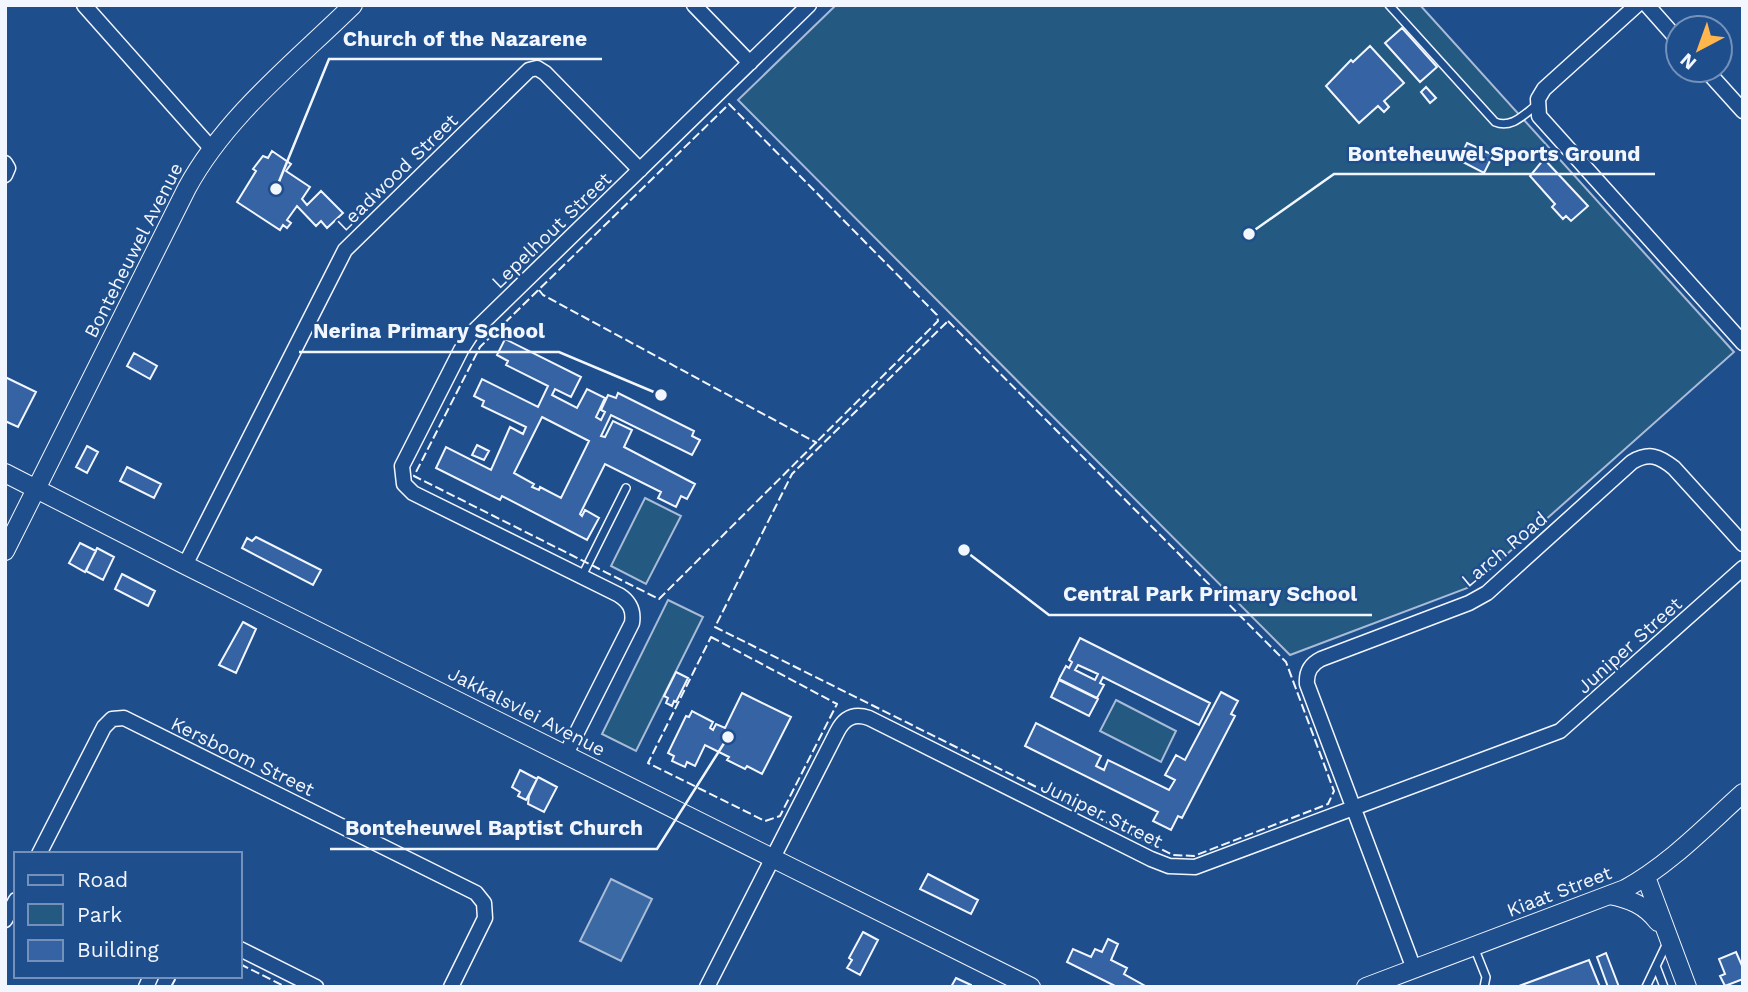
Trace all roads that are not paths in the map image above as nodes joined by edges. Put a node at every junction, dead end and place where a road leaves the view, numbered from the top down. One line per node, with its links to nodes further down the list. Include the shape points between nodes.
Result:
1 (85, 5): 13 (street)
2 (353, 5): 13 (street, Bonteheuwel Avenue)
3 (694, 5): 9 (street)
4 (809, 5): 9 (street, Lepelhout Street)
5 (1389, 5): 11 (lane, via 1495,122 1513,123)
6 (1637, 5): 11 (street, via 1544,89)
7 (1647, 5): 8 (street)
8 (1664, 24)
9 (750, 63): 15 (street, Lepelhout Street)
10 (1719, 84): 12 (street)
11 (1537, 105): 17 (street, via 1541,121)
12 (1743, 111)
13 (211, 148): 19 (street, Bonteheuwel Avenue)
14 (5, 163): 16 (street)
15 (640, 170): 23 (street, Leadwood Street, via 545,73 529,70 345,250); 25 (street, Lepelhout Street, via 468,339 401,472 412,493)
16 (5, 175)
17 (1743, 343)
18 (5, 472): 19 (street, Jakkalsvlei Avenue)
19 (37, 488): 22 (street, Bonteheuwel Avenue); 23 (street, Jakkalsvlei Avenue)
20 (626, 488): 25 (lane)
21 (1743, 544): 28 (street, Larch Road, via 1674,468 1660,457 1648,455 1632,462 1487,593 1315,663 1307,674 1307,684)
22 (5, 551)
23 (185, 565): 26 (street, Jakkalsvlei Avenue)
24 (1743, 568): 28 (street, Juniper Street, via 1560,731)
25 (581, 576): 26 (street, Lepelhout Street, via 625,599 633,616)
26 (566, 754): 30 (street, Jakkalsvlei Avenue)
27 (1743, 793): 31 (street, Kiaat Street)
28 (1353, 810): 30 (street, Juniper Street, via 1203,865 1169,866 869,718 855,716 839,727); 39 (street, Larch Road)
29 (40, 852): 41 (street, Kersboom Street, via 104,727 112,719 124,718 476,893 484,904 485,918)
30 (772, 858): 42 (street, Juniper Street); 43 (street, Jakkalsvlei Avenue)
31 (1646, 877): 32 (street, Kiaat Street); 35 (street)
32 (1609, 895): 35 (street, via 1643,906); 36 (street, Kiaat Street)
33 (14, 904): 34 (street)
34 (5, 920)
35 (1667, 935): 38 (lane); 48 (street)
36 (1474, 946): 39 (street, Kiaat Street); 45 (lane, via 1486,976)
37 (242, 950): 40 (street)
38 (1656, 966): 46 (lane); 47 (lane)
39 (1413, 969): 44 (street, Kiaat Street)
40 (316, 987)
41 (450, 987)
42 (708, 987)
43 (1031, 987)
44 (1366, 987)
45 (1484, 987)
46 (1646, 987)
47 (1664, 987)
48 (1687, 987)

